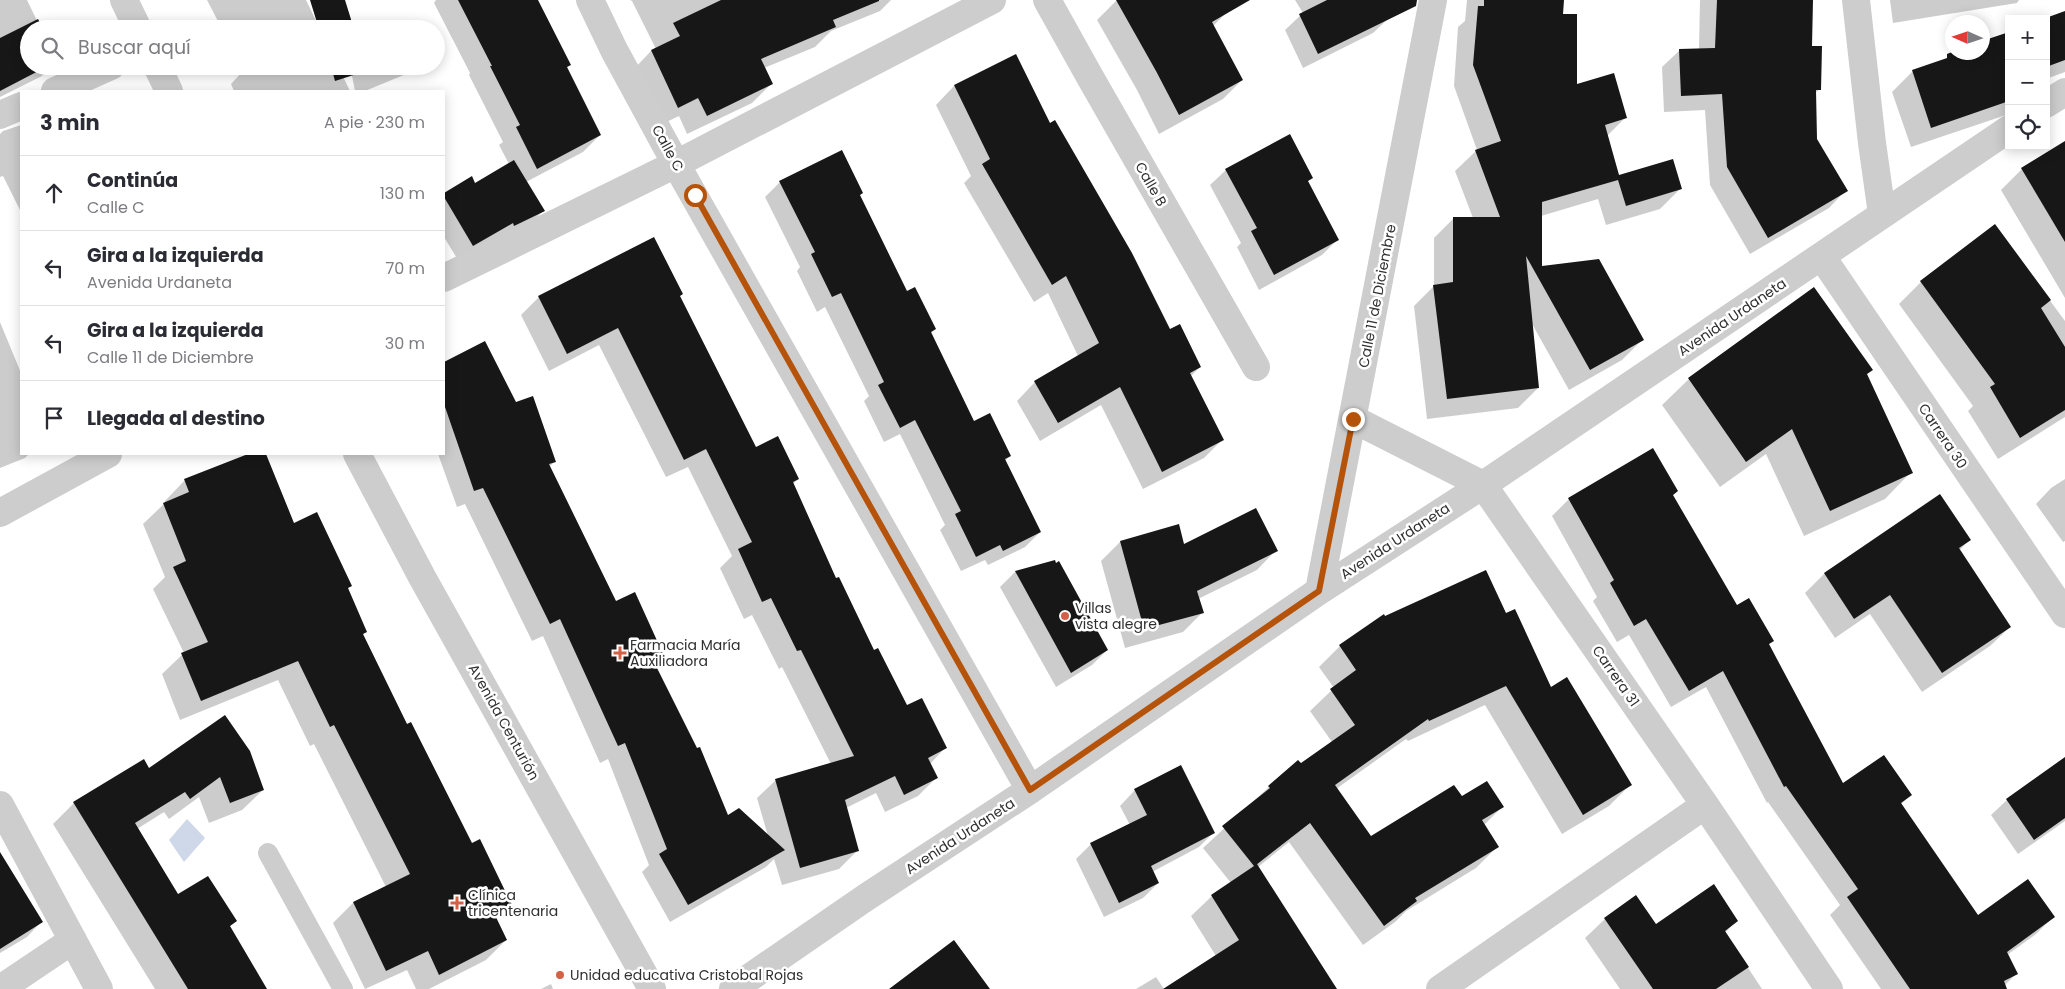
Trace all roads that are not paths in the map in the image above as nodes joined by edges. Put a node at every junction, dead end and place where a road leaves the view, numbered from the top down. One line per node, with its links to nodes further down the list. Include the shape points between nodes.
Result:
1 (124, 0): 7 (street)
2 (590, 0): 17 (street, Calle C)
3 (992, 0): 17 (street)
4 (1047, 0): 21 (street, Calle B)
5 (1433, 0): 22 (street, Calle 11 de Diciembre)
6 (1856, 0): 18 (street)
7 (134, 20)
8 (91, 75): 10 (street)
9 (161, 75): 11 (street)
10 (57, 90)
11 (169, 90)
12 (2065, 92): 13 (street)
13 (2050, 101)
14 (20, 106): 15 (street)
15 (0, 115)
16 (2005, 132): 18 (street, Avenida Urdaneta)
17 (676, 164): 20 (street); 29 (street, Calle C)
18 (1882, 214): 19 (street, Avenida Urdaneta)
19 (1822, 257): 25 (street, Avenida Urdaneta); 28 (street, Carrera 30)
20 (445, 278)
21 (1256, 367)
22 (1353, 419): 25 (street, Carrera 31); 27 (street, Calle 11 de Diciembre)
23 (106, 455): 26 (street)
24 (358, 455): 37 (street, Avenida Centurión)
25 (1482, 484): 27 (street, Avenida Urdaneta); 31 (street, Carrera 31)
26 (0, 513)
27 (1319, 591): 29 (street, Avenida Urdaneta)
28 (2065, 614)
29 (1030, 790): 38 (street, Avenida Urdaneta)
30 (0, 805): 33 (street)
31 (1705, 805): 39 (street); 40 (street, Carrera 31)
32 (268, 853): 36 (lane)
33 (73, 940): 34 (street); 35 (street)
34 (0, 989)
35 (100, 989)
36 (343, 989)
37 (652, 989)
38 (733, 989)
39 (1440, 989)
40 (1829, 989)

